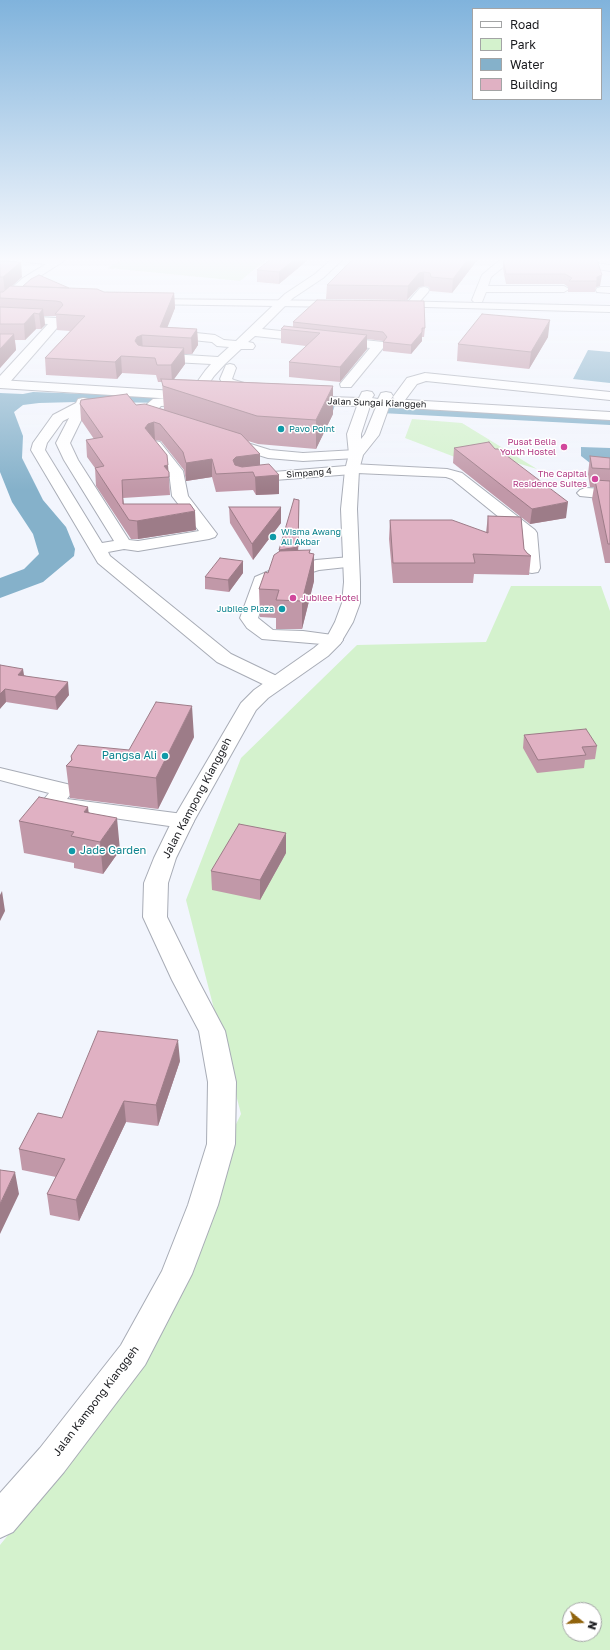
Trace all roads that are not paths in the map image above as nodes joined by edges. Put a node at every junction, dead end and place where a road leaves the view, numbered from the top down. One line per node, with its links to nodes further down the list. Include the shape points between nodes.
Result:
1 (44, 336): 7 (main road)
2 (254, 336): 5 (main road)
3 (285, 336): 11 (main road, via 379,346)
4 (196, 337): 5 (main road)
5 (244, 345): 9 (main road)
6 (21, 346): 7 (main road)
7 (35, 346): 10 (main road)
8 (143, 357): 9 (main road)
9 (225, 365): 13 (main road, via 209,374); 14 (main road, via 226,379 230,383)
10 (2, 380): 12 (main road); 13 (main road)
11 (346, 384)
12 (92, 391): 13 (main road); 18 (main road)
13 (207, 394): 14 (main road); 23 (main road, via 158,402 152,407 150,414 153,417)
14 (264, 394): 17 (main road)
15 (400, 396): 16 (main road, via 412,381 424,377); 20 (main road, Jalan Sungai Kianggeh); 21 (main road, Jalan Sungai Kianggeh)
16 (610, 396)
17 (231, 397)
18 (79, 406): 30 (main road, via 62,443); 31 (main road, via 58,418 40,443 38,450)
19 (361, 406): 19 (main road, Jalan Sungai Kianggeh, via 320,402 293,399); 20 (main road, Jalan Sungai Kianggeh); 26 (main road, Jalan Kampong Kianggeh)
20 (383, 407): 22 (main road, Jalan Sungai Kianggeh, via 416,404); 26 (main road, via 372,435)
21 (610, 411)
22 (610, 416)
23 (184, 427)
24 (218, 438): 26 (main road, via 253,450 311,452)
25 (155, 445): 30 (main road, via 176,471 180,496 209,534 138,546)
26 (348, 462): 27 (main road, Simpang 4); 32 (main road, Jalan Kampong Kianggeh); 33 (main road, via 457,476 529,533)
27 (242, 479)
28 (585, 494): 29 (main road)
29 (610, 494)
30 (124, 544): 31 (main road)
31 (97, 549): 35 (main road, via 104,560 224,658)
32 (350, 562): 34 (main road, Jalan Kampong Kianggeh, via 351,603); 34 (main road, via 316,565 276,573 261,581 249,618 268,635)
33 (532, 568)
34 (334, 640): 35 (main road, Jalan Kampong Kianggeh)
35 (276, 683): 37 (main road, Jalan Kampong Kianggeh, via 248,707)
36 (0, 774): 37 (main road, via 63,790 52,803)
37 (183, 821): 38 (main road, Jalan Kampong Kianggeh, via 156,883 155,917 212,1031 222,1082 221,1144 203,1206 176,1274 133,1355 52,1460)
38 (0, 1520)

